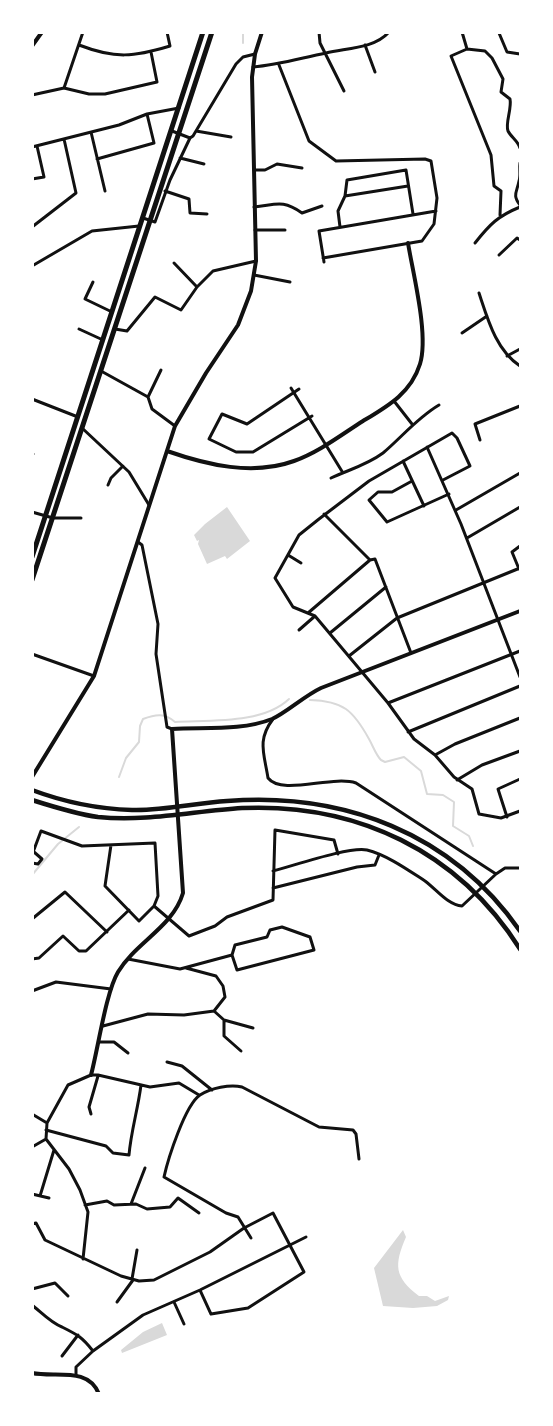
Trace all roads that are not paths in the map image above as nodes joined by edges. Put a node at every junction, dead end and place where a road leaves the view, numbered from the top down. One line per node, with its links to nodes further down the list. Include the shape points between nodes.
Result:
1 (42, 32): 13 (street)
2 (84, 32): 11 (street)
3 (167, 32): 15 (street, via 170,46)
4 (203, 32): 25 (main road)
5 (212, 32): 30 (main road)
6 (262, 32): 17 (street)
7 (318, 32): 16 (street)
8 (388, 32): 12 (street)
9 (462, 32): 14 (street)
10 (499, 33): 18 (street, via 507,52)
11 (79, 44): 15 (street, via 114,56); 22 (street)
12 (364, 45): 16 (street); 21 (street)
13 (32, 46)
14 (467, 49): 35 (street, via 485,51 504,79 501,92 510,99 512,108 508,131); 53 (street, via 451,56 491,155 494,186 501,191)
15 (151, 52): 22 (street, via 157,82 105,94)
16 (326, 53): 19 (street); 23 (street)
17 (255, 54): 20 (street); 28 (street, via 243,56 236,64)
18 (520, 54)
19 (279, 65): 20 (street); 50 (street, via 309,141 337,162 431,161 438,198)
20 (253, 67): 41 (street)
21 (375, 72)
22 (64, 88): 24 (street)
23 (344, 91)
24 (32, 95)
25 (180, 108): 26 (street); 27 (main road)
26 (147, 114): 29 (street); 37 (street, via 154,143)
27 (172, 131): 30 (street); 54 (main road)
28 (196, 131): 31 (street); 32 (street)
29 (91, 132): 33 (street); 37 (street)
30 (178, 133): 32 (street); 55 (main road)
31 (231, 137)
32 (190, 138): 36 (street)
33 (64, 139): 34 (street); 57 (street, via 76,193)
34 (35, 146): 42 (street, via 44,177)
35 (520, 148)
36 (180, 158): 39 (street); 45 (street)
37 (97, 159): 44 (street)
38 (520, 163): 48 (street, via 515,198)
39 (204, 164)
40 (302, 168): 41 (street, via 277,164 265,170)
41 (254, 170): 49 (street)
42 (32, 180)
43 (408, 186): 46 (street); 46 (street, via 405,170 347,180); 52 (street)
44 (105, 191)
45 (166, 191): 51 (street, via 189,200 190,213); 55 (street, via 156,222)
46 (344, 196): 58 (street, via 338,211)
47 (322, 206): 49 (street, via 302,213 289,205 276,203)
48 (520, 206): 53 (street)
49 (254, 207): 59 (street)
50 (436, 211): 52 (street); 62 (street, via 434,224 422,241)
51 (207, 214)
52 (414, 214): 58 (street)
53 (500, 215): 63 (street)
54 (143, 218): 55 (street); 56 (main road)
55 (149, 220): 76 (main road)
56 (140, 226): 67 (street, via 92,231); 73 (main road)
57 (32, 227)
58 (340, 227): 62 (street, via 319,231 323,260)
59 (255, 230): 60 (street); 65 (street)
60 (285, 230)
61 (520, 240): 64 (street, via 517,238)
62 (408, 243): 89 (street, via 423,351 415,377 407,390)
63 (475, 243)
64 (499, 255)
65 (256, 261): 68 (street); 71 (street, via 213,271)
66 (174, 263): 71 (street)
67 (32, 266)
68 (254, 275): 70 (street); 95 (street, via 245,309)
69 (93, 282): 73 (street, via 85,299)
70 (290, 282)
71 (197, 286): 76 (street, via 181,310 154,297 128,331)
72 (480, 293): 74 (street)
73 (112, 312): 78 (main road)
74 (487, 316): 77 (street); 80 (street)
75 (80, 329): 78 (street)
76 (115, 329): 83 (main road)
77 (462, 333)
78 (103, 340): 92 (main road)
79 (520, 349): 80 (street)
80 (507, 356): 81 (street)
81 (520, 366)
82 (161, 370): 87 (street)
83 (101, 371): 87 (street); 96 (main road)
84 (291, 388): 86 (street)
85 (299, 389): 86 (street)
86 (294, 392): 93 (street); 93 (street, via 247,424 222,414 209,439 236,452 254,452)
87 (148, 396): 95 (street, via 152,409)
88 (32, 399): 92 (street)
89 (394, 401): 94 (street); 98 (street)
90 (439, 405): 94 (street)
91 (520, 406): 97 (street, via 475,424)
92 (78, 417): 116 (main road)
93 (311, 417): 98 (street)
94 (412, 424): 103 (street, via 382,453)
95 (176, 426): 100 (street)
96 (82, 428): 102 (street); 117 (main road)
97 (480, 440)
98 (325, 446): 100 (street, via 295,461 259,468 209,464); 103 (street)
99 (427, 447): 101 (street); 106 (street); 106 (street, via 451,433 457,438 470,466)
100 (167, 452): 110 (street)
101 (403, 462): 107 (street); 115 (street)
102 (123, 466): 108 (street); 110 (street, via 130,472)
103 (343, 473): 105 (street)
104 (520, 473): 113 (street)
105 (330, 478)
106 (443, 480): 109 (street)
107 (412, 481): 111 (street); 111 (street, via 392,492 378,492 369,502 388,522)
108 (108, 486)
109 (449, 494): 111 (street); 113 (street)
110 (149, 506): 120 (street)
111 (424, 506)
112 (520, 507): 119 (street)
113 (456, 510): 119 (street)
114 (32, 512): 116 (street)
115 (324, 514): 122 (street, via 301,534); 124 (street)
116 (46, 516): 117 (street); 123 (main road)
117 (52, 518): 118 (street); 127 (main road)
118 (81, 518)
119 (467, 538): 128 (street)
120 (138, 542): 143 (street); 149 (street, via 142,545 158,624 156,654 167,727)
121 (520, 546): 126 (street, via 512,552)
122 (288, 555): 125 (street); 131 (street, via 274,578 294,607)
123 (32, 557)
124 (370, 560): 129 (street, via 375,559); 131 (street)
125 (301, 563)
126 (520, 569): 128 (street)
127 (32, 580)
128 (484, 581): 133 (street); 134 (street)
129 (386, 587): 133 (street); 136 (street)
130 (520, 611): 134 (street)
131 (308, 613): 132 (street)
132 (315, 616): 135 (street); 136 (street)
133 (397, 618): 138 (street); 141 (street)
134 (498, 619): 138 (street); 140 (street)
135 (299, 630)
136 (330, 633): 141 (street)
137 (520, 651): 140 (street)
138 (411, 653): 142 (street)
139 (32, 654): 143 (street)
140 (512, 654): 144 (street); 146 (street)
141 (349, 656): 142 (street)
142 (363, 672): 146 (street); 147 (street, via 310,694)
143 (94, 676): 153 (street)
144 (520, 677)
145 (520, 686): 150 (street)
146 (388, 703): 150 (street)
147 (274, 718): 149 (street, via 244,725); 169 (street, via 265,730 262,745 271,782 282,786 340,779 356,783)
148 (520, 718): 152 (street)
149 (172, 729): 158 (street)
150 (408, 732): 152 (street)
151 (520, 751): 155 (street, via 482,765)
152 (434, 755): 155 (street)
153 (32, 777)
154 (520, 779): 161 (street, via 498,789)
155 (457, 780): 161 (street, via 472,789 479,814)
156 (32, 790): 158 (main road, via 117,809)
157 (32, 800): 160 (main road, via 97,817)
158 (176, 806): 160 (street); 170 (main road, via 276,799 341,808 389,824 428,844)
159 (520, 811): 161 (street)
160 (177, 814): 172 (main road, via 268,807 339,816 385,831 424,852); 175 (street, via 184,886 181,900)
161 (507, 817)
162 (111, 845): 163 (street, via 82,846 41,830); 173 (street, via 154,843 158,896); 174 (street, via 106,886)
163 (33, 854): 166 (street, via 42,859 38,864)
164 (338, 854): 165 (street, via 362,849); 168 (street); 168 (street, via 334,840 275,830)
165 (379, 855): 171 (street, via 375,865); 172 (street, via 406,868 453,905 462,906)
166 (32, 862)
167 (520, 868): 169 (street, via 505,868)
168 (273, 871): 171 (street)
169 (496, 874): 170 (street)
170 (482, 887): 172 (street); 177 (main road)
171 (273, 888): 175 (street, via 273,900 189,936)
172 (477, 893): 179 (main road, via 498,916)
173 (154, 906): 174 (street, via 139,921); 175 (street)
174 (129, 910): 178 (street)
175 (169, 918): 182 (street)
176 (32, 919): 178 (street, via 65,892)
177 (520, 931)
178 (106, 932): 181 (street, via 86,951 79,951 63,936 39,958)
179 (520, 949)
180 (232, 955): 180 (street, via 235,945 267,937 270,930 282,927 310,937 314,950 237,970); 183 (street)
181 (32, 959)
182 (128, 960): 183 (street, via 170,969); 184 (street, via 118,971)
183 (185, 968): 186 (street, via 216,976 223,986 225,997)
184 (112, 989): 185 (street, via 56,982); 188 (street)
185 (32, 991)
186 (214, 1011): 187 (street); 188 (street, via 184,1015 148,1014)
187 (224, 1020): 189 (street); 191 (street, via 224,1036)
188 (103, 1026): 190 (street)
189 (253, 1028)
190 (100, 1042): 192 (street, via 114,1042); 194 (street)
191 (241, 1051)
192 (128, 1053)
193 (167, 1062): 197 (street, via 182,1066)
194 (91, 1075): 195 (street); 201 (street, via 68,1085)
195 (98, 1075): 196 (street); 200 (street)
196 (141, 1085): 198 (street, via 180,1083); 202 (street, via 129,1155 113,1153 106,1146)
197 (213, 1091): 198 (street); 206 (street, via 232,1084 319,1127 353,1130)
198 (199, 1095): 215 (street, via 181,1123 164,1177 226,1213 238,1216)
199 (32, 1114): 201 (street)
200 (90, 1114)
201 (47, 1124): 202 (street)
202 (46, 1130): 203 (street)
203 (46, 1139): 204 (street); 205 (street)
204 (32, 1147)
205 (54, 1150): 209 (street); 212 (street, via 69,1170)
206 (359, 1159)
207 (145, 1168): 211 (street)
208 (32, 1194): 209 (street)
209 (40, 1196): 210 (street)
210 (49, 1198)
211 (131, 1204): 212 (street, via 114,1205 107,1201); 213 (street, via 147,1209 170,1207 178,1198)
212 (85, 1205): 220 (street, via 88,1212)
213 (199, 1213)
214 (32, 1224): 220 (street, via 36,1223 45,1240)
215 (244, 1228): 217 (street); 218 (street, via 273,1214); 221 (street, via 210,1252 154,1280)
216 (306, 1237): 218 (street)
217 (251, 1238)
218 (291, 1246): 223 (street); 223 (street, via 304,1272 248,1308 211,1314)
219 (137, 1250): 221 (street)
220 (83, 1259): 221 (street)
221 (132, 1280): 225 (street)
222 (32, 1289): 224 (street, via 55,1283)
223 (200, 1290): 226 (street)
224 (68, 1296)
225 (118, 1302)
226 (174, 1302): 228 (street); 230 (street, via 143,1315)
227 (32, 1305): 229 (street, via 61,1327)
228 (184, 1324)
229 (78, 1335): 230 (street); 231 (street)
230 (93, 1351): 233 (street, via 76,1367)
231 (62, 1356)
232 (32, 1373): 233 (street)
233 (76, 1375): 234 (street, via 91,1381)
234 (99, 1394)

